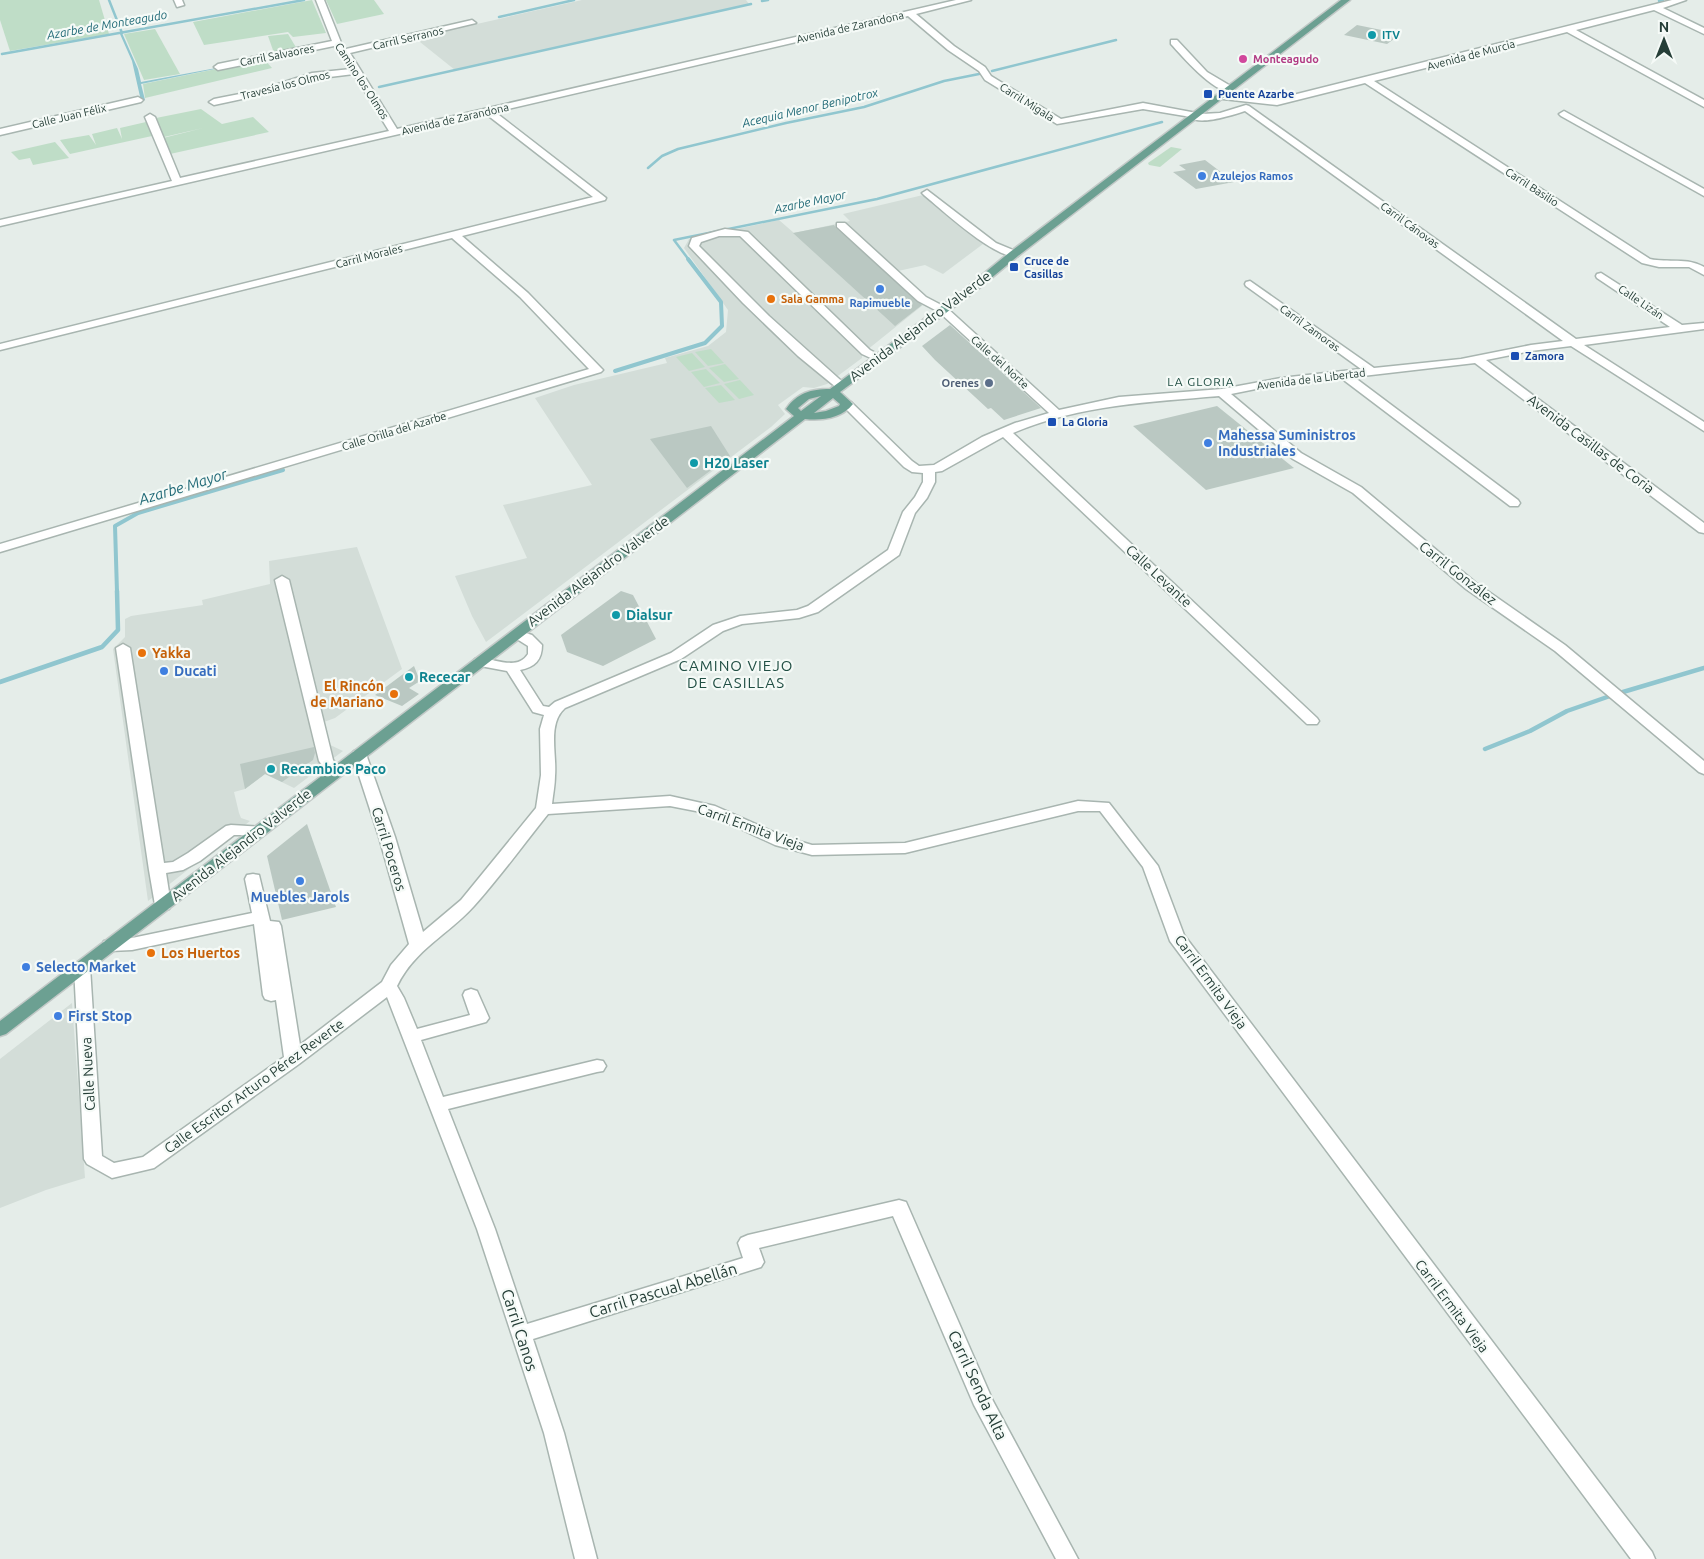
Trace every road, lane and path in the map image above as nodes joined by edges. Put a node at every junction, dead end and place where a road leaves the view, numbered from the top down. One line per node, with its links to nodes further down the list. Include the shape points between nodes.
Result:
1 (320, 0): 11 (street, Camino los Olmos)
2 (967, 0): 6 (street, Avenida de Zarandona)
3 (1346, 0): 16 (main road)
4 (1682, 0): 5 (street, Avenida de Murcia)
5 (1655, 7): 8 (street, Avenida de Murcia); 9 (street)
6 (910, 13): 22 (street, Avenida de Zarandona); 24 (street, Carril Migala, via 982,69 988,78 1060,122 1143,106)
7 (472, 23): 12 (street, Carril Serranos)
8 (1568, 29): 15 (street, Avenida de Murcia); 20 (street)
9 (1704, 30)
10 (1174, 42): 16 (street, via 1204,74)
11 (337, 43): 12 (street, Camino los Olmos); 13 (street, Carril Salvaores)
12 (344, 52): 14 (street, Camino los Olmos)
13 (218, 67)
14 (356, 71): 19 (street, Travesía los Olmos, via 312,76 262,92); 27 (street, Camino los Olmos)
15 (1367, 81): 18 (street, Avenida de Murcia, via 1277,102); 36 (street, Carril Basilio, via 1646,260 1659,264)
16 (1229, 91): 18 (street, Avenida de Murcia); 18 (street, Avenida de Murcia); 24 (main road, Avenida Alejandro Valverde)
17 (138, 100): 26 (street, Calle Juan Félix)
18 (1258, 100)
19 (214, 102)
20 (1704, 104)
21 (1246, 108): 24 (street, Carril Migala, via 1221,116); 43 (street, Carril Cánovas)
22 (490, 112): 27 (street, Avenida de Zarandona); 33 (street, Carril Morales, via 601,198)
23 (1564, 114): 30 (street)
24 (1196, 116): 34 (main road, Avenida Alejandro Valverde)
25 (150, 117): 28 (street)
26 (0, 132)
27 (395, 133): 28 (street, Avenida de Zarandona)
28 (176, 182): 31 (street, Avenida de Zarandona)
29 (926, 193): 34 (street, via 992,245)
30 (1704, 193)
31 (0, 223)
32 (841, 225): 40 (street, Calle del Norte, via 922,299)
33 (453, 234): 44 (street, Carril Morales); 61 (street, Calle Orilla del Azarbe, via 524,295 597,370)
34 (1014, 254): 40 (main road, Avenida Alejandro Valverde)
35 (1704, 261): 36 (street, Carril Basilio)
36 (1692, 264): 37 (street)
37 (1704, 272)
38 (1601, 276): 42 (street, Calle Lizán)
39 (1250, 284): 47 (street, Carril Zamoras)
40 (943, 310): 45 (main road, Avenida Alejandro Valverde); 53 (street, Calle del Norte)
41 (1704, 326): 42 (street, Avenida de la Libertad)
42 (1680, 329): 43 (street, Avenida de la Libertad)
43 (1574, 343): 46 (street, Avenida de la Libertad); 56 (street, Carril Cánovas)
44 (0, 347)
45 (879, 358): 49 (main road, Avenida Alejandro Valverde); 49 (street, via 866,352 744,234 729,232 696,240 694,246)
46 (1477, 360): 47 (street, Avenida de la Libertad); 60 (street, Avenida Casillas de Coria)
47 (1371, 372): 48 (street, Avenida de la Libertad)
48 (1344, 375): 50 (street, Avenida de la Libertad, via 1281,381); 59 (street)
49 (837, 389): 51 (main road); 54 (main road, via 801,398 792,409)
50 (1222, 392): 53 (street, Avenida de la Libertad, via 1119,400); 70 (street, Carril González, via 1297,456 1357,490 1471,586 1560,648)
51 (847, 404): 52 (main road, via 842,410); 55 (street)
52 (832, 413): 54 (main road); 55 (street)
53 (1057, 414): 57 (street, Avenida de la Libertad)
54 (802, 416): 63 (main road, Avenida Alejandro Valverde)
55 (858, 416): 58 (street, via 908,464)
56 (1704, 427)
57 (1005, 432): 58 (street, Avenida de la Libertad, via 948,463); 68 (street, Calle Levante)
58 (928, 470): 67 (street, via 929,482 922,498 909,512 894,552 813,609 799,614 740,620 718,628 676,656 560,705)
59 (1514, 503)
60 (1704, 529)
61 (0, 548)
62 (282, 580): 71 (street, via 326,760)
63 (516, 634): 65 (main road, Avenida Alejandro Valverde); 66 (street, via 533,641 536,649 530,660)
64 (123, 648): 74 (street)
65 (480, 662): 66 (street, via 493,667); 69 (main road, Avenida Alejandro Valverde)
66 (512, 668): 67 (street, via 538,709)
67 (552, 712): 72 (street, via 547,729 548,775)
68 (1312, 721)
69 (359, 754): 71 (main road, Avenida Alejandro Valverde); 79 (street, Carril Poceros)
70 (1704, 769)
71 (335, 772): 73 (main road, Avenida Alejandro Valverde)
72 (544, 809): 79 (street, via 467,904); 94 (street, Carril Ermita Vieja, via 670,801 710,809 780,841 812,850 905,848 1078,806 1104,806 1150,866 1176,937)
73 (258, 831): 74 (street, via 231,830 194,857 177,866); 76 (main road, Avenida Alejandro Valverde)
74 (158, 870): 76 (street)
75 (253, 879): 77 (street)
76 (163, 905): 78 (main road, Avenida Alejandro Valverde)
77 (267, 922): 78 (street); 82 (street); 86 (street)
78 (110, 945): 80 (main road, Avenida Alejandro Valverde)
79 (418, 945): 81 (street, via 396,969)
80 (82, 967): 84 (main road, Avenida Alejandro Valverde); 89 (street, Calle Nueva, via 92,1159)
81 (389, 986): 85 (street, Carril Canos); 86 (street, Calle Escritor Arturo Pérez Reverte)
82 (271, 995)
83 (471, 995): 85 (street, via 480,1018)
84 (0, 1030)
85 (411, 1037): 88 (street, Carril Canos)
86 (293, 1059): 89 (street, Calle Escritor Arturo Pérez Reverte, via 148,1163)
87 (597, 1066): 88 (street)
88 (437, 1105): 91 (street, Carril Canos, via 486,1229)
89 (112, 1171)
90 (899, 1207): 91 (street, Carril Pascual Abellán, via 748,1243 754,1262); 93 (street, Carril Senda Alta, via 984,1405)
91 (521, 1334): 92 (street, Carril Canos, via 554,1433)
92 (586, 1559)
93 (1067, 1559)
94 (1644, 1559)

